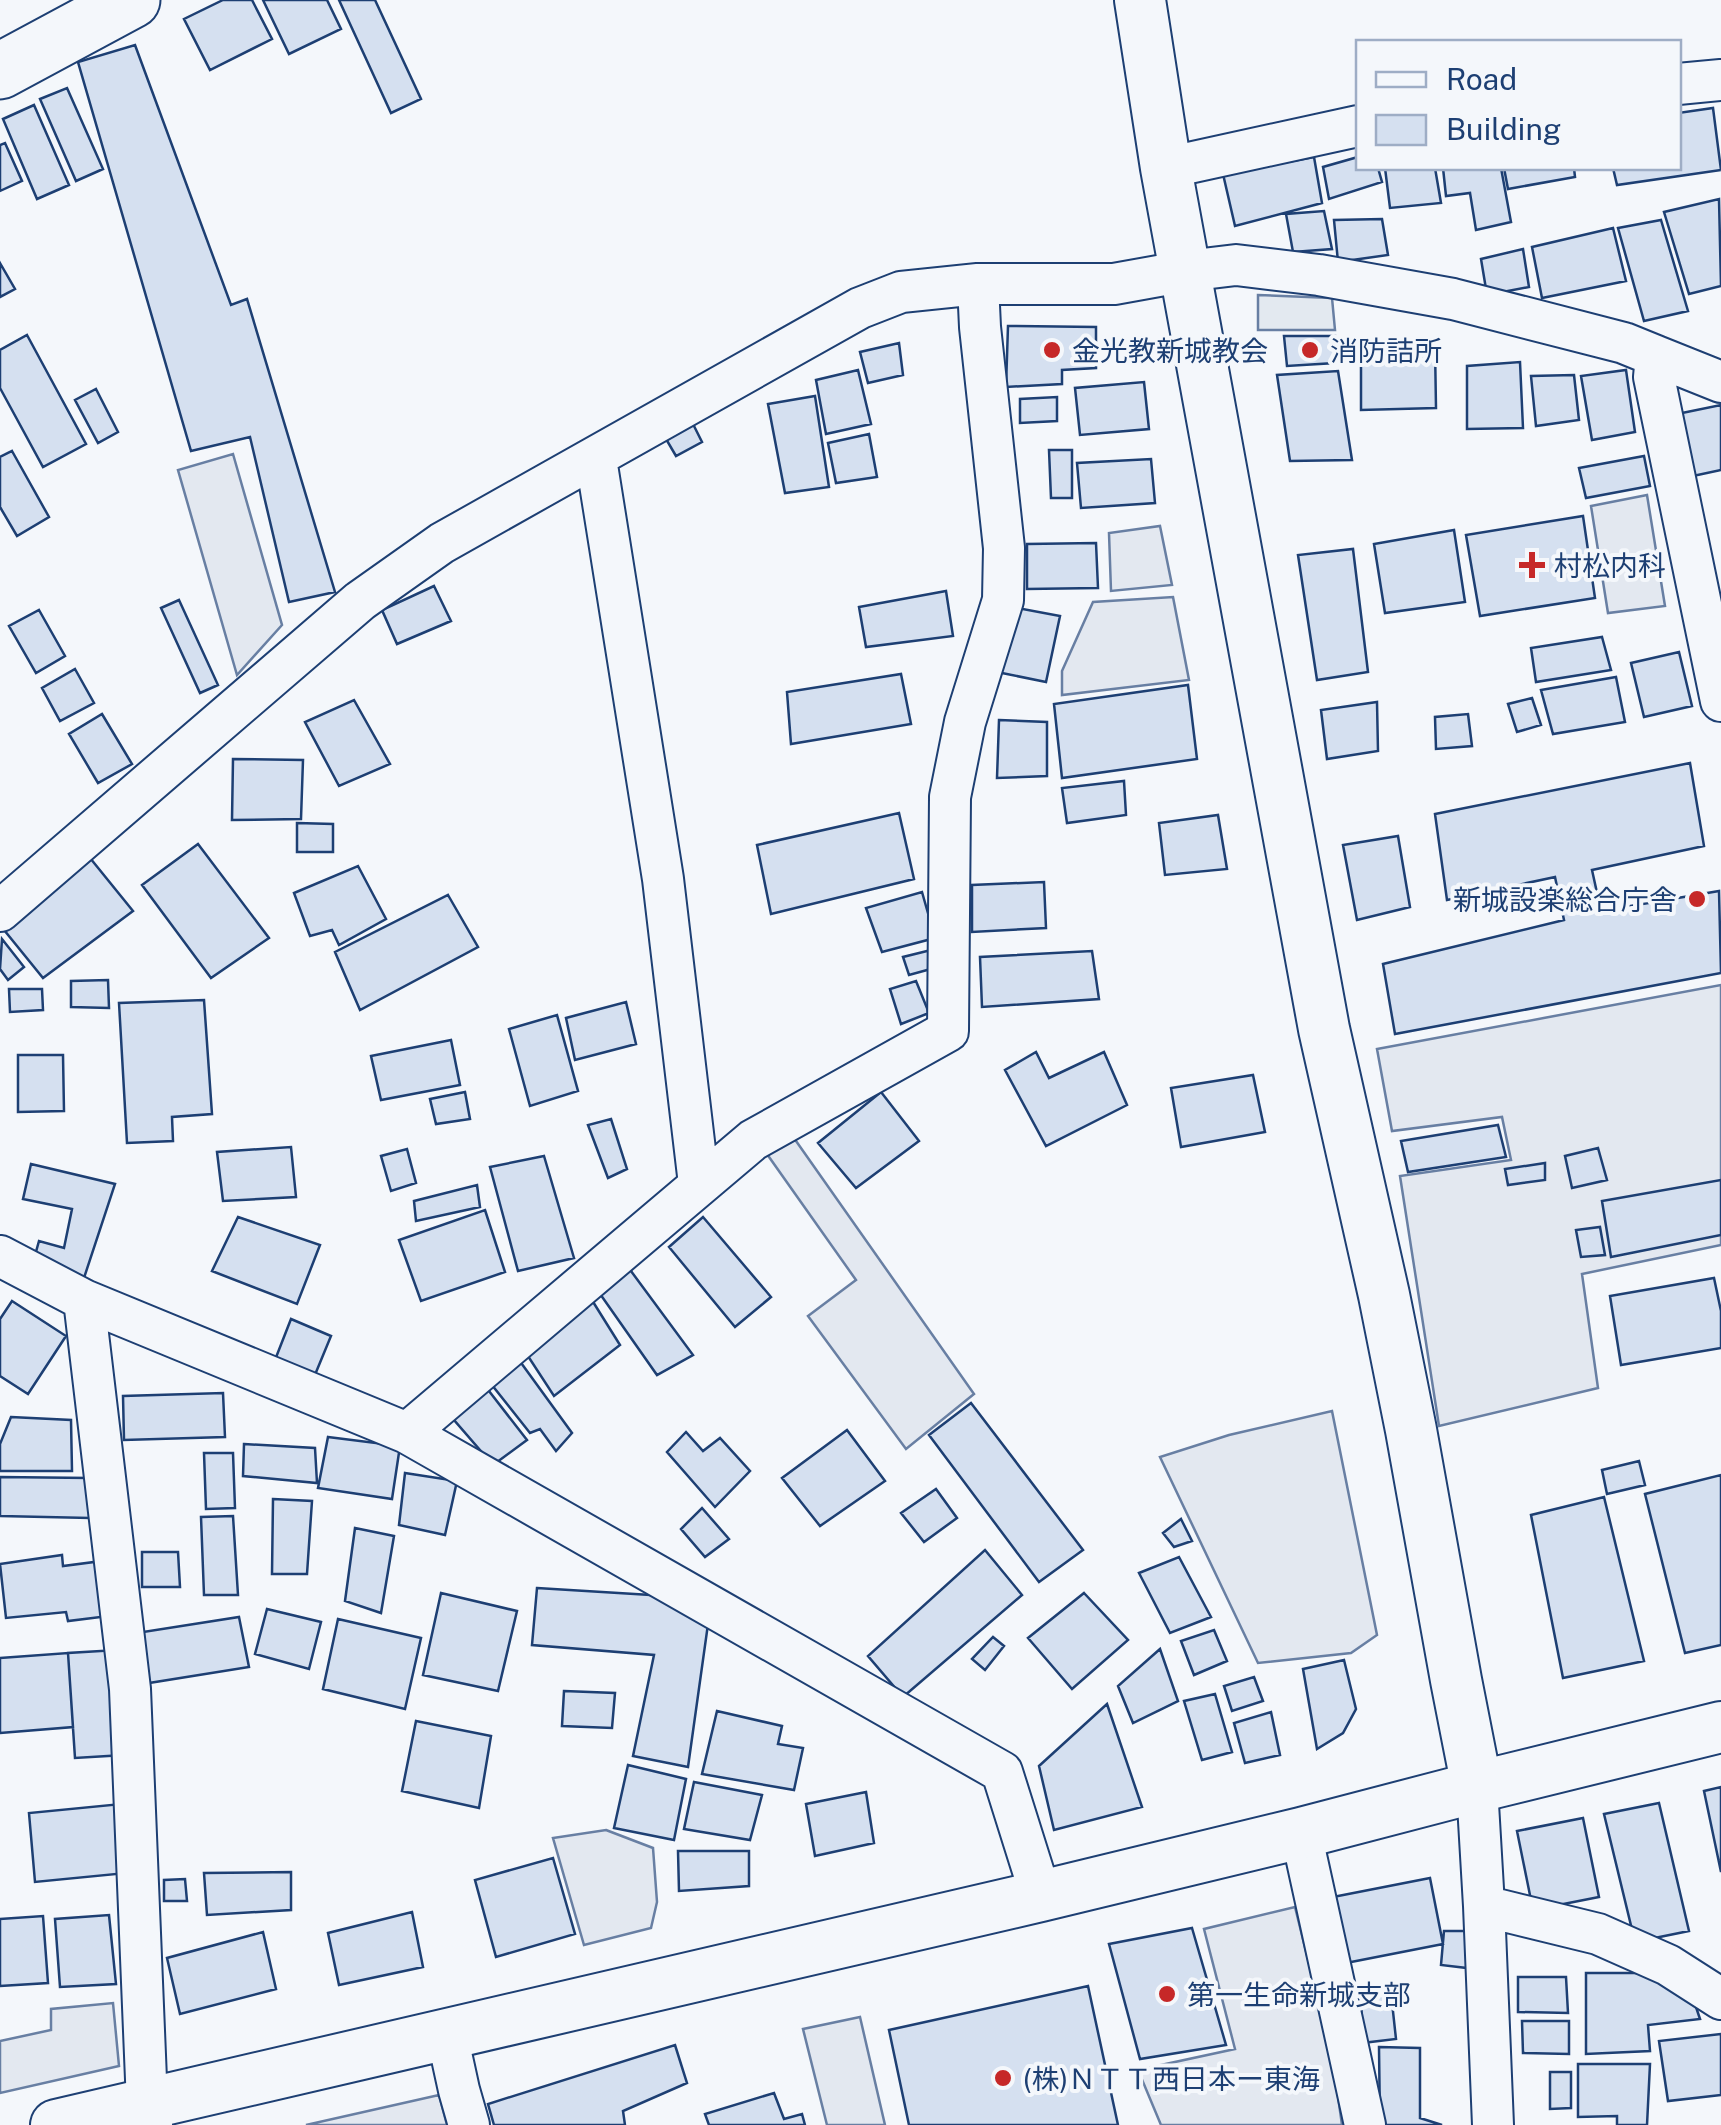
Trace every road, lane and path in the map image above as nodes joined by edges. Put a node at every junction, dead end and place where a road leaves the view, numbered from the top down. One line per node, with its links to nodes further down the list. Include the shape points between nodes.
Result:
1 (132, 0): 3 (main road)
2 (1140, 0): 8 (street)
3 (69, 14): 4 (main road)
4 (0, 71)
5 (1721, 80): 6 (street)
6 (1681, 84)
7 (1356, 126): 8 (street)
8 (1166, 168): 9 (street)
9 (1186, 271): 10 (street, via 1114,284); 11 (street, via 1236,265 1453,299); 21 (street, via 1324,1029 1408,1411)
10 (978, 284): 13 (street, via 901,292 860,308); 16 (street, via 1004,548 1003,600 964,722 950,797 948,1031 752,1140)
11 (1656, 356): 12 (street); 14 (street, via 1654,377)
12 (1721, 382)
13 (596, 458): 15 (street, via 442,543 360,601); 16 (street, via 663,880)
14 (1721, 701)
15 (0, 911)
16 (699, 1184): 19 (street)
17 (0, 1256): 18 (street)
18 (84, 1300): 19 (street); 27 (street, via 130,1689)
19 (407, 1433): 23 (street, via 1002,1772)
20 (1721, 1727): 21 (street)
21 (1477, 1787): 22 (street); 24 (street)
22 (1301, 1833): 23 (street); 30 (street)
23 (1041, 1896): 26 (street)
24 (1484, 1906): 25 (street, via 1598,1934); 31 (street)
25 (1721, 1999)
26 (446, 2034): 27 (street); 29 (street)
27 (150, 2114): 28 (street)
28 (56, 2125)
29 (469, 2125)
30 (1365, 2125)
31 (1492, 2125)

